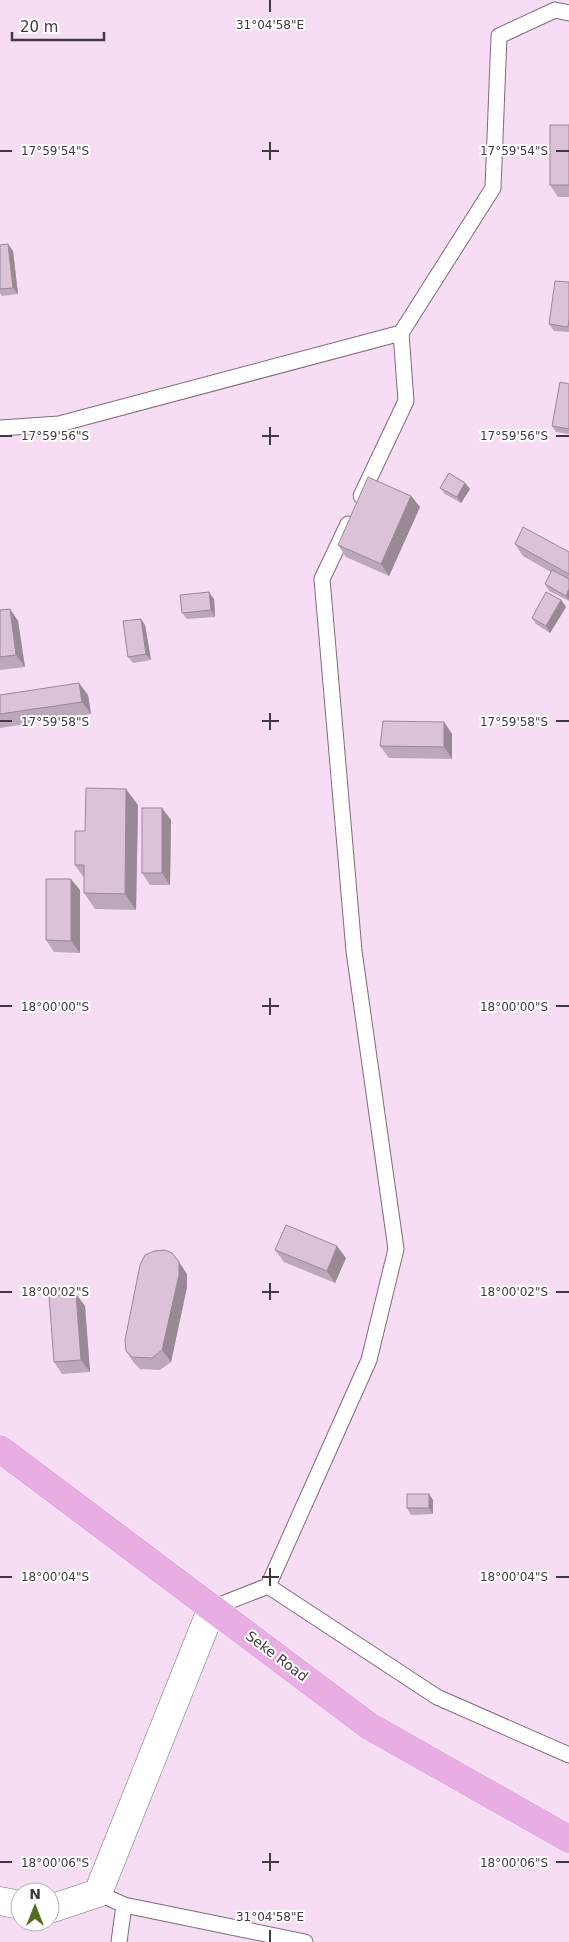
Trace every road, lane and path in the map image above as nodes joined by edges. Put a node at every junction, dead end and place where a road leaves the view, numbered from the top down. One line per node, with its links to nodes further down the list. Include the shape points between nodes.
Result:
1 (569, 13): 2 (lane, via 555,10 499,36 494,188)
2 (401, 333): 3 (lane, via 59,424); 5 (lane, via 406,401 322,579 354,951 396,1249 369,1360)
3 (0, 428)
4 (0, 1449): 6 (main road, Seke Road)
5 (268, 1586): 6 (lane); 7 (lane, via 438,1697)
6 (212, 1608): 8 (main road, Seke Road, via 369,1726); 9 (street)
7 (569, 1755)
8 (569, 1839)
9 (98, 1893): 10 (street); 11 (lane)
10 (60, 1906)
11 (124, 1906): 12 (lane); 13 (lane)
12 (119, 1942)
13 (305, 1942)

